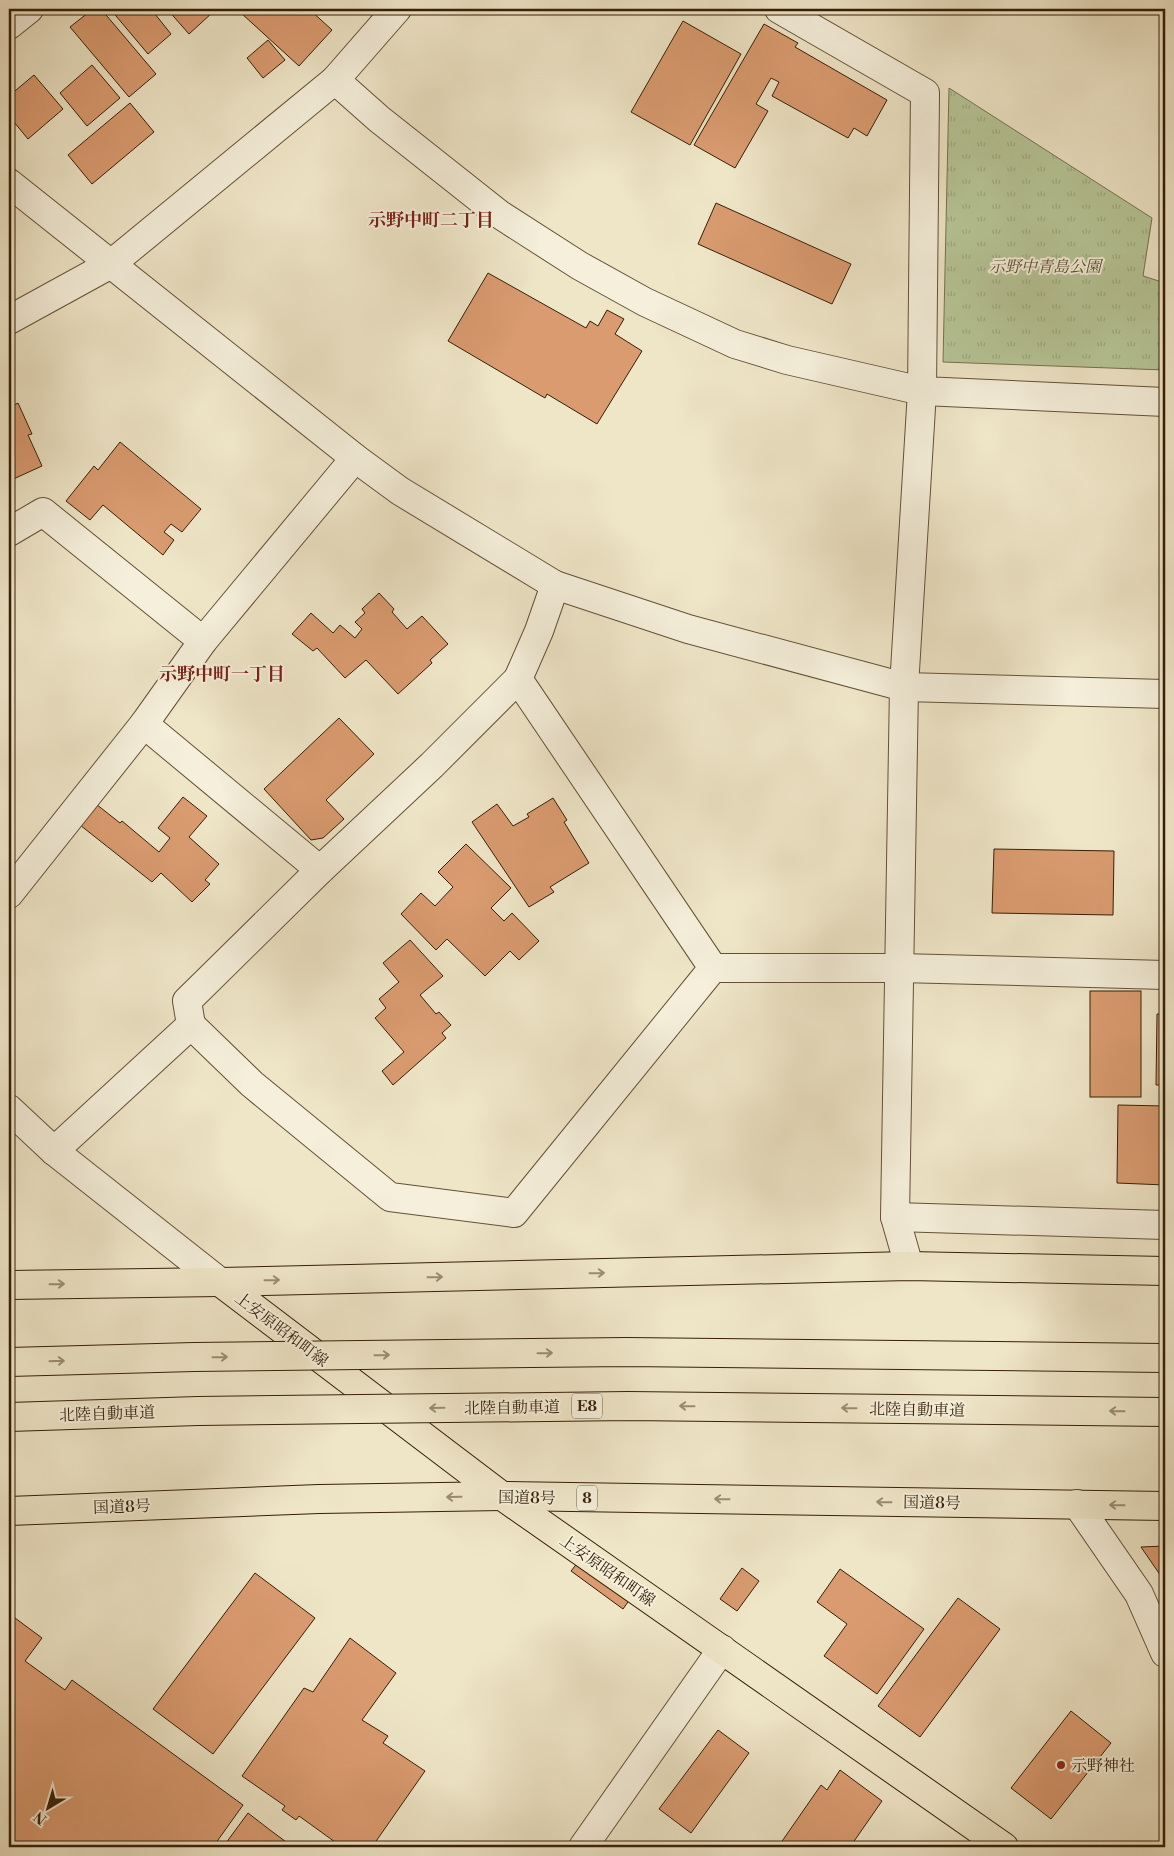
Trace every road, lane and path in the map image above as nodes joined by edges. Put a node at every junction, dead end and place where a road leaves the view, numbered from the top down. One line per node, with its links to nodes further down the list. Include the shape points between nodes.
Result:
1 (29, 9): 4 (street)
2 (397, 9): 5 (street)
3 (779, 9): 9 (street, via 925,93)
4 (9, 25)
5 (335, 80): 7 (street); 9 (street, via 499,214 580,266 645,302 735,344 787,360)
6 (9, 183): 7 (street)
7 (111, 264): 8 (street); 11 (street)
8 (9, 320)
9 (922, 391): 10 (street); 16 (street)
10 (1165, 402)
11 (355, 458): 13 (street, via 400,491); 14 (street)
12 (9, 532): 14 (street, via 43,512)
13 (555, 585): 15 (street); 16 (street, via 688,629)
14 (203, 641): 18 (street)
15 (518, 680): 19 (street); 21 (street)
16 (904, 687): 17 (street); 22 (street)
17 (1165, 694)
18 (144, 724): 19 (street); 20 (street)
19 (320, 870): 24 (street, via 187,1001)
20 (9, 894)
21 (713, 968): 22 (street); 24 (street, via 514,1213 390,1197 252,1084)
22 (900, 968): 23 (street); 27 (street)
23 (1165, 975)
24 (191, 1025): 26 (street)
25 (9, 1110): 26 (street)
26 (54, 1151): 31 (street)
27 (895, 1217): 28 (street); 29 (street)
28 (1165, 1224)
29 (909, 1266): 30 (main road); 31 (main road, one-way to 29)
30 (1165, 1271)
31 (220, 1282): 32 (main road, one-way to 31); 37 (main road, 上安原昭和町線)
32 (9, 1284)
33 (1165, 1358): 34 (main road, one-way to 33, bridge, via 627,1352)
34 (9, 1362)
35 (1165, 1412): 36 (main road, 北陸自動車道 / E8, one-way to 36, bridge, via 628,1406 198,1411)
36 (9, 1417)
37 (502, 1496): 38 (main road, 国道8号 / 8, one-way to 37); 40 (main road, 国道8号 / 8, one-way to 40, via 319,1498); 41 (main road, 上安原昭和町線)
38 (1077, 1504): 39 (main road, 国道8号 / 8, one-way to 38); 42 (street, via 1138,1594)
39 (1165, 1506)
40 (9, 1511)
41 (722, 1649): 43 (street); 44 (main road, 上安原昭和町線)
42 (1165, 1653)
43 (583, 1847)
44 (1004, 1847)

